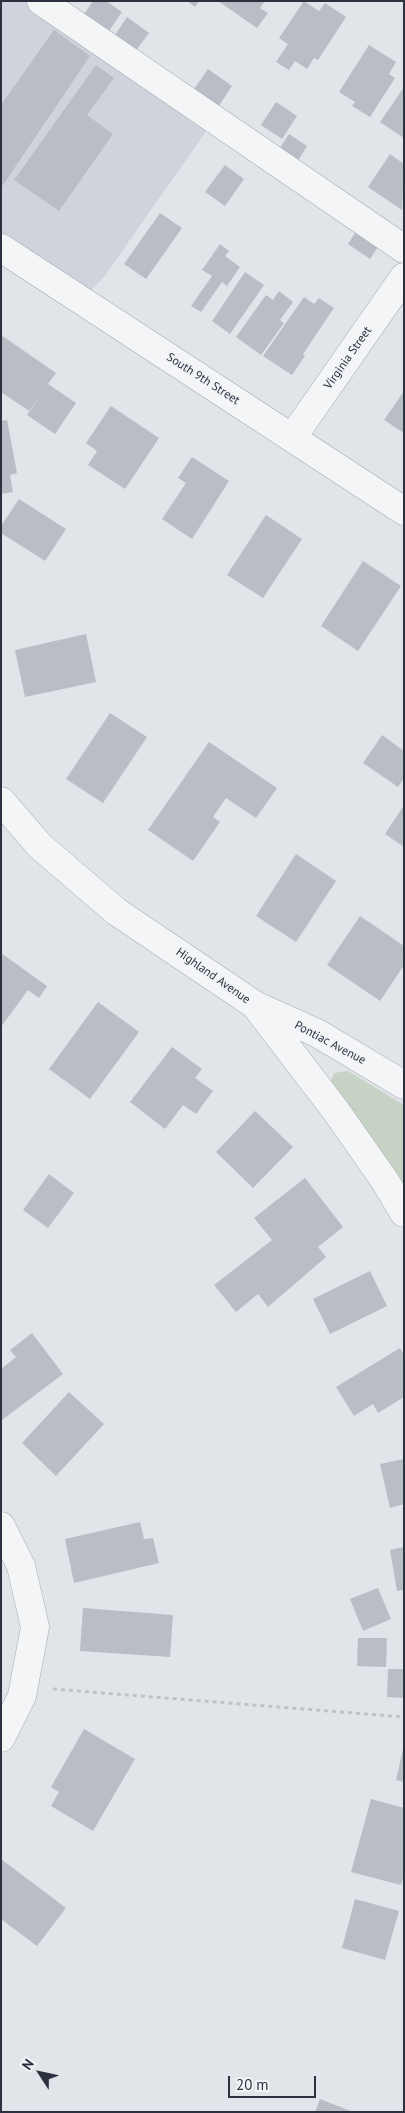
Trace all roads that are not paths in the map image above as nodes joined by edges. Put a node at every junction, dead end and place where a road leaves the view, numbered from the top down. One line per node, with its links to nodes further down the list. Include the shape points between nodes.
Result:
1 (40, 1): 3 (street)
2 (1, 248): 5 (street, South 9th Street)
3 (404, 249)
4 (404, 277): 5 (street, Virginia Street)
5 (292, 438): 6 (street, South 9th Street)
6 (404, 511)
7 (1, 801): 8 (street, Highland Avenue, via 40,846 117,912)
8 (255, 1005): 9 (street, Pontiac Avenue, via 316,1033); 10 (street, Highland Avenue, via 358,1142)
9 (404, 1085)
10 (404, 1213)
11 (1, 1526): 12 (street, via 21,1566 35,1627 22,1696)
12 (1, 1738)

